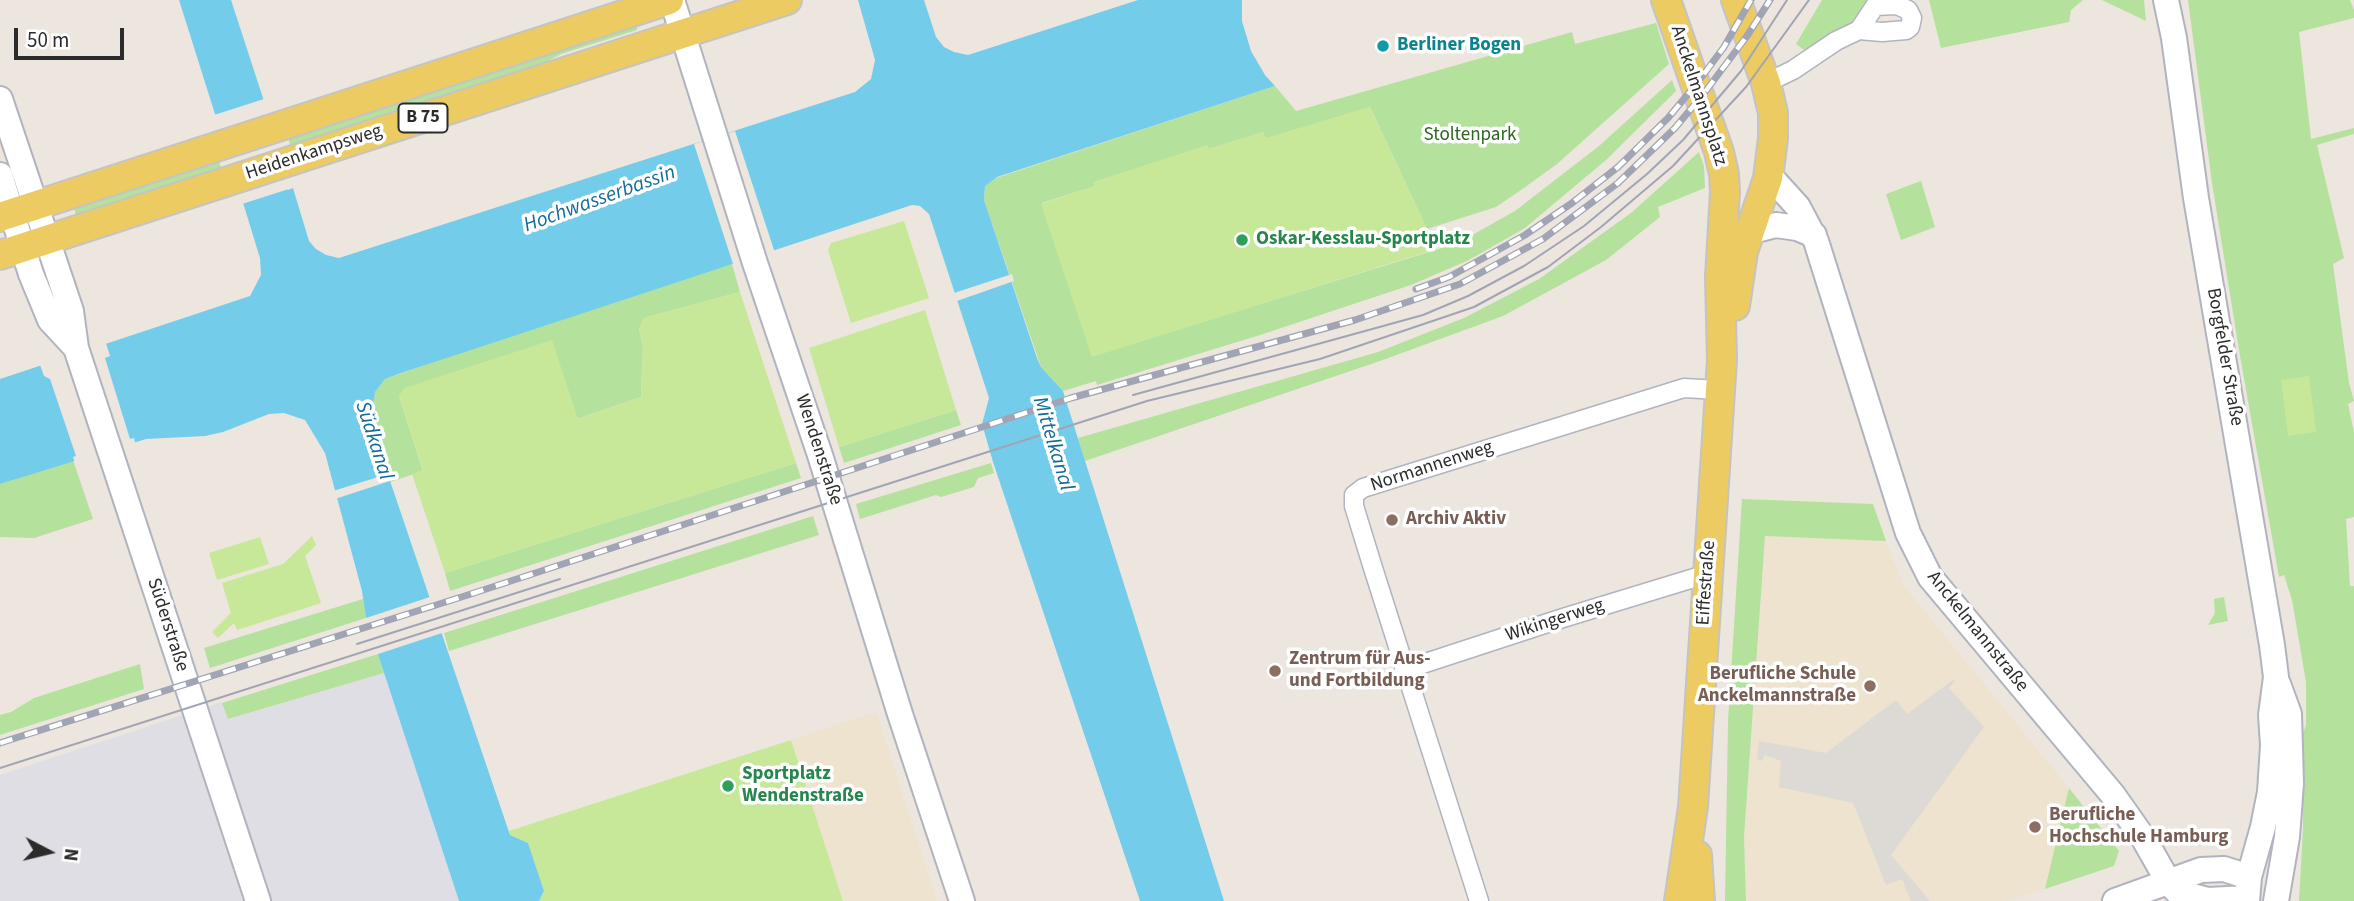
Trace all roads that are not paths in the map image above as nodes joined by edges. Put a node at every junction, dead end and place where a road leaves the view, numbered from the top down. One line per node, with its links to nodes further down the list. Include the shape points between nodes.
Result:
1 (670, 0): 8 (main road, Wendenstraße); 15 (main road, Heidenkampsweg / B 75)
2 (787, 0): 8 (main road, Heidenkampsweg / B 75)
3 (1667, 0): 14 (main road, Anckelmannsplatz, via 1719,152)
4 (1736, 0): 10 (main road)
5 (2166, 0): 9 (main road, Borgfelder Straße)
6 (2177, 0): 9 (main road, Borgfelder Straße)
7 (1859, 30): 10 (street)
8 (682, 34): 18 (main road, Heidenkampsweg / B 75); 28 (main road, Wendenstraße)
9 (2174, 38): 23 (main road, Borgfelder Straße)
10 (1766, 83): 13 (main road, Eiffestraße, via 1773,124)
11 (0, 99): 15 (main road, Süderstraße)
12 (0, 175): 15 (main road, Süderstraße)
13 (1769, 175): 16 (main road, Eiffestraße); 17 (main road, Anckelmannstraße, via 1793,200)
14 (1725, 192): 19 (main road, Eiffestraße)
15 (16, 212): 18 (main road, Süderstraße)
16 (1749, 232): 17 (main road, via 1776,225); 19 (main road, Eiffestraße)
17 (1814, 235): 25 (main road, Anckelmannstraße, via 1908,533 1930,577 2113,795)
18 (23, 248): 27 (main road, Süderstraße, via 71,311 76,348)
19 (1722, 360): 20 (main road, Eiffestraße)
20 (1719, 390): 21 (main road, Eiffestraße); 22 (street, Normannenweg, via 1684,388 1363,488 1354,495)
21 (1707, 575): 22 (street, Wikingerweg); 24 (main road, Eiffestraße)
22 (1404, 670): 29 (street, Normannenweg)
23 (2276, 677): 26 (main road, Borgfelder Straße, via 2270,792); 26 (main road, Borgfelder Straße, via 2289,714 2288,823 2283,867)
24 (1693, 807): 30 (main road, Eiffestraße); 31 (main road, Eiffestraße)
25 (2177, 892): 26 (main road, via 2208,900); 32 (main road)
26 (2257, 895)
27 (258, 901)
28 (962, 901)
29 (1479, 901)
30 (1679, 901)
31 (1700, 901)
32 (2115, 901)

